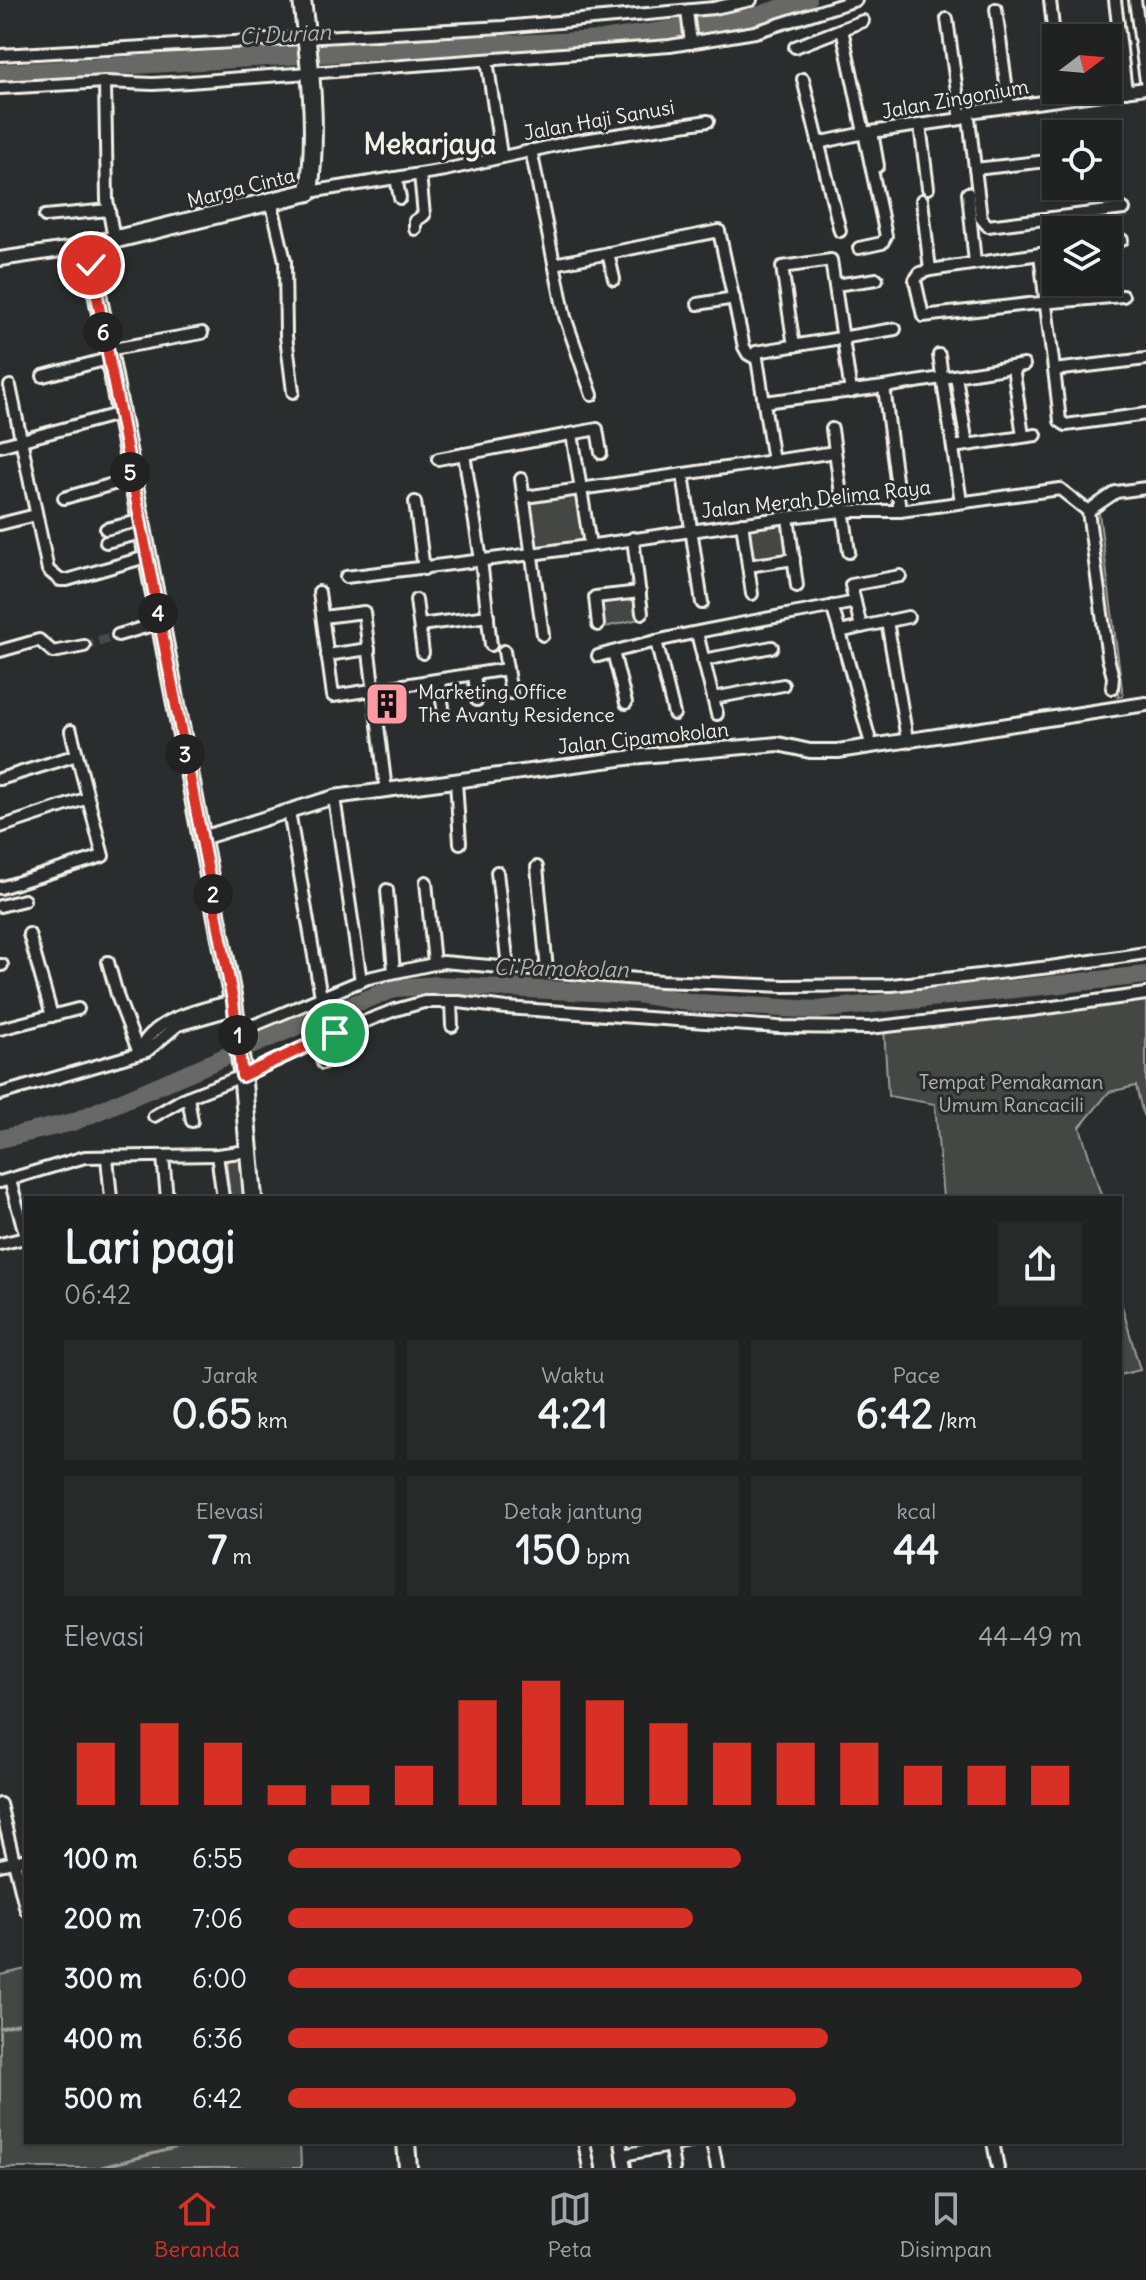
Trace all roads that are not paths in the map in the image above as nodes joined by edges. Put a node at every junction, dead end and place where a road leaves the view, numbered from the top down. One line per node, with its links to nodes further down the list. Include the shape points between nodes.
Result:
1 (302, 0): 14 (main road, Marga Cinta)
2 (751, 0): 8 (street)
3 (856, 0): 13 (street, via 755,32)
4 (1050, 0): 11 (street)
5 (1115, 0): 22 (street)
6 (1135, 0): 22 (street)
7 (996, 9): 24 (street)
8 (687, 14): 13 (street); 14 (street)
9 (947, 19): 25 (street, via 960,113)
10 (863, 21): 12 (street)
11 (1053, 24)
12 (842, 29): 15 (street); 28 (street)
13 (691, 40): 17 (street)
14 (308, 43): 16 (street); 18 (main road, Marga Cinta)
15 (795, 47)
16 (0, 55)
17 (487, 60): 18 (street); 31 (street)
18 (311, 69): 20 (street, via 165,83); 37 (main road, Marga Cinta)
19 (803, 79): 29 (street)
20 (105, 82): 21 (street); 43 (street)
21 (0, 88)
22 (1137, 88)
23 (1042, 98): 24 (street, Jalan Zingonium)
24 (1009, 106): 25 (street, Jalan Zingonium)
25 (965, 115): 27 (street, Jalan Zingonium); 33 (street)
26 (708, 121): 30 (street, Jalan Haji Sanusi)
27 (920, 125): 28 (street, Jalan Zingonium); 36 (street)
28 (868, 133): 29 (street, Jalan Zingonium); 49 (street, via 886,236 882,243)
29 (818, 143): 46 (street)
30 (531, 150): 31 (street, Jalan Haji Sanusi); 54 (street)
31 (501, 155): 34 (street, Jalan Haji Sanusi)
32 (1042, 162): 33 (street)
33 (975, 169): 42 (street, via 981,218 988,226)
34 (420, 174): 35 (street, Jalan Haji Sanusi); 45 (street, via 424,215 415,221)
35 (396, 178): 37 (street, Jalan Haji Sanusi); 39 (street)
36 (928, 188)
37 (309, 192): 40 (main road, Marga Cinta)
38 (968, 193): 53 (street)
39 (400, 198)
40 (271, 200): 47 (main road, Marga Cinta); 79 (street, via 285,261)
41 (922, 200): 55 (street)
42 (1124, 209)
43 (109, 210): 44 (street); 47 (street)
44 (45, 216)
45 (415, 229)
46 (840, 231)
47 (114, 239): 48 (main road, Marga Cinta)
48 (88, 246): 52 (street); 69 (main road)
49 (859, 248)
50 (608, 253): 54 (street); 56 (street); 60 (street, via 719,231)
51 (1040, 254): 53 (street); 61 (street)
52 (0, 259)
53 (975, 263): 55 (street)
54 (554, 264): 81 (street, via 573,346)
55 (930, 270): 63 (street, via 915,280)
56 (614, 279)
57 (877, 279): 58 (street)
58 (835, 285): 67 (street); 68 (street, via 831,260 782,267)
59 (1123, 296): 61 (street)
60 (734, 298): 62 (street); 71 (street, via 744,347)
61 (1045, 303): 63 (street); 73 (street)
62 (698, 304)
63 (923, 316): 64 (street)
64 (911, 318)
65 (895, 329): 67 (street)
66 (202, 333): 69 (street)
67 (843, 338): 68 (street); 80 (street)
68 (794, 346): 71 (street, via 756,352)
69 (107, 354): 74 (street); 83 (main road)
70 (939, 355): 76 (street)
71 (757, 359): 82 (street)
72 (1146, 359): 73 (street)
73 (1054, 370): 84 (street, via 1061,423)
74 (43, 376)
75 (956, 376): 76 (street); 88 (street, via 1018,366); 90 (street)
76 (942, 378): 78 (street); 92 (street)
77 (10, 386): 89 (street)
78 (884, 387): 80 (street); 108 (street)
79 (293, 392)
80 (851, 392): 82 (street)
81 (592, 395)
82 (764, 402): 97 (street)
83 (118, 414): 89 (street); 99 (main road)
84 (1146, 414)
85 (832, 429): 93 (street)
86 (572, 434): 94 (street, via 597,429); 95 (street); 102 (street)
87 (1036, 435): 88 (street)
88 (1023, 436): 90 (street)
89 (19, 441): 91 (street); 110 (street)
90 (967, 445): 92 (street)
91 (0, 446)
92 (953, 447): 106 (street)
93 (835, 452): 97 (street); 107 (street)
94 (601, 453)
95 (464, 454): 96 (street); 124 (street)
96 (438, 459)
97 (773, 461): 98 (street)
98 (683, 474): 102 (street); 116 (street)
99 (131, 479): 104 (street); 114 (main road)
100 (521, 479): 103 (street)
101 (1146, 488): 109 (street, via 1116,492)
102 (581, 490): 103 (street); 119 (street)
103 (525, 497): 121 (street)
104 (64, 498)
105 (415, 502): 126 (street)
106 (961, 502): 108 (street, Jalan Merah Delima Raya); 109 (street, Jalan Merah Delima Raya, via 1060,489)
107 (843, 511): 108 (street, Jalan Merah Delima Raya); 111 (street, Jalan Merah Delima Raya); 120 (street)
108 (900, 511)
109 (1088, 511): 173 (street)
110 (36, 515): 113 (street); 122 (street, via 48,570 60,580)
111 (788, 517): 112 (street, Jalan Merah Delima Raya); 123 (street)
112 (742, 523): 116 (street, Jalan Merah Delima Raya); 125 (street)
113 (0, 524)
114 (140, 527): 115 (street); 118 (street); 122 (main road)
115 (106, 529)
116 (691, 529): 117 (street, Jalan Merah Delima Raya); 135 (street)
117 (633, 538): 119 (street, Jalan Merah Delima Raya); 131 (street)
118 (106, 542)
119 (590, 545): 121 (street, Jalan Merah Delima Raya)
120 (849, 552)
121 (532, 554): 124 (street, Jalan Merah Delima Raya); 149 (street)
122 (146, 557): 142 (main road)
123 (794, 559): 125 (street); 129 (street)
124 (481, 560): 126 (street, Jalan Merah Delima Raya); 138 (street)
125 (748, 566): 132 (street)
126 (424, 569): 128 (street, Jalan Merah Delima Raya)
127 (900, 576): 134 (street, via 851,585)
128 (346, 577)
129 (797, 586)
130 (319, 592): 139 (street)
131 (640, 592): 137 (street); 144 (street, via 595,597)
132 (752, 594)
133 (416, 600): 143 (street)
134 (855, 602): 136 (street); 145 (street)
135 (702, 603)
136 (832, 606): 146 (street); 147 (street)
137 (642, 613)
138 (488, 616): 143 (street); 151 (street)
139 (323, 617): 154 (street, via 364,612); 159 (street)
140 (908, 617): 141 (street)
141 (887, 621): 145 (street); 177 (street)
142 (160, 623): 148 (street); 187 (main road)
143 (420, 625): 158 (street)
144 (598, 625)
145 (861, 627): 146 (street)
146 (840, 632): 178 (street)
147 (697, 633): 150 (street); 161 (street)
148 (118, 635)
149 (543, 635)
150 (656, 641): 157 (street); 174 (street)
151 (491, 645)
152 (84, 646): 155 (street, via 53,652 39,640)
153 (772, 647): 161 (street)
154 (369, 649): 159 (street); 166 (street)
155 (0, 651)
156 (504, 651): 162 (street)
157 (613, 652): 160 (street); 170 (street)
158 (423, 653)
159 (327, 655): 166 (street, via 333,696)
160 (598, 656)
161 (703, 660): 168 (street)
162 (507, 669): 163 (street); 167 (street)
163 (474, 674): 164 (street); 169 (street)
164 (439, 681): 166 (street); 172 (street)
165 (783, 685): 168 (street)
166 (374, 690): 182 (street)
167 (511, 693)
168 (713, 698): 175 (street)
169 (477, 700)
170 (626, 703)
171 (1146, 704): 173 (street, Jalan Cipamokolan)
172 (443, 707)
173 (1114, 709): 177 (street, Jalan Cipamokolan)
174 (674, 714)
175 (717, 714)
176 (71, 731): 179 (street)
177 (906, 734): 178 (street, Jalan Cipamokolan)
178 (870, 740): 181 (street, Jalan Cipamokolan, via 824,752 778,744)
179 (77, 755): 180 (street); 184 (street)
180 (0, 779)
181 (456, 781): 182 (street, Jalan Cipamokolan); 188 (street)
182 (386, 790): 183 (street, Jalan Cipamokolan)
183 (334, 797): 185 (street, Jalan Cipamokolan); 203 (street)
184 (88, 798): 186 (street); 192 (street, via 101,858)
185 (289, 811): 187 (street, Jalan Cipamokolan); 205 (street)
186 (0, 827)
187 (201, 832): 207 (main road)
188 (460, 843)
189 (537, 867): 201 (street)
190 (497, 872): 200 (street)
191 (426, 882): 199 (street)
192 (0, 888)
193 (387, 890): 202 (street)
194 (24, 900): 195 (street)
195 (0, 906)
196 (29, 934): 209 (street)
197 (1146, 953): 201 (street, via 892,985 692,983)
198 (108, 962): 214 (street)
199 (434, 963): 200 (street); 202 (street)
200 (508, 967): 201 (street)
201 (547, 970)
202 (394, 971): 203 (street)
203 (361, 981): 205 (street)
204 (1146, 994): 206 (street, via 869,1028 778,1027)
205 (321, 997): 212 (street)
206 (451, 1002): 210 (street); 213 (street, via 395,1010)
207 (234, 1005): 212 (main road); 214 (street, via 166,1023 142,1041)
208 (78, 1009): 209 (street)
209 (52, 1016): 211 (street)
210 (452, 1026)
211 (0, 1029)
212 (238, 1035): 216 (main road)
213 (316, 1042): 215 (street); 216 (street)
214 (139, 1053): 217 (street)
215 (323, 1063)
216 (242, 1073): 218 (street); 221 (main road)
217 (0, 1094)
218 (188, 1097): 219 (street); 220 (street)
219 (154, 1116)
220 (192, 1121)
221 (248, 1151): 222 (street); 229 (main road)
222 (217, 1155): 223 (street); 228 (street)
223 (163, 1157): 224 (street); 227 (street)
224 (107, 1158): 225 (street, via 85,1157); 226 (street)
225 (5, 1181): 230 (street)
226 (111, 1196)
227 (167, 1196)
228 (223, 1196)
229 (253, 1196)
230 (24, 1233)
231 (24, 1238): 232 (street)
232 (0, 1244)
233 (0, 1804): 234 (street)
234 (20, 1860): 235 (street); 236 (street)
235 (0, 1865)
236 (24, 1893)
237 (406, 2144): 245 (main road)
238 (584, 2144): 246 (street)
239 (621, 2144): 244 (street)
240 (680, 2144): 243 (street)
241 (712, 2144): 249 (street)
242 (993, 2144): 250 (street)
243 (670, 2146): 244 (street); 248 (street)
244 (623, 2155): 247 (street)
245 (408, 2168)
246 (589, 2168)
247 (625, 2168)
248 (674, 2168)
249 (717, 2168)
250 (998, 2168)

